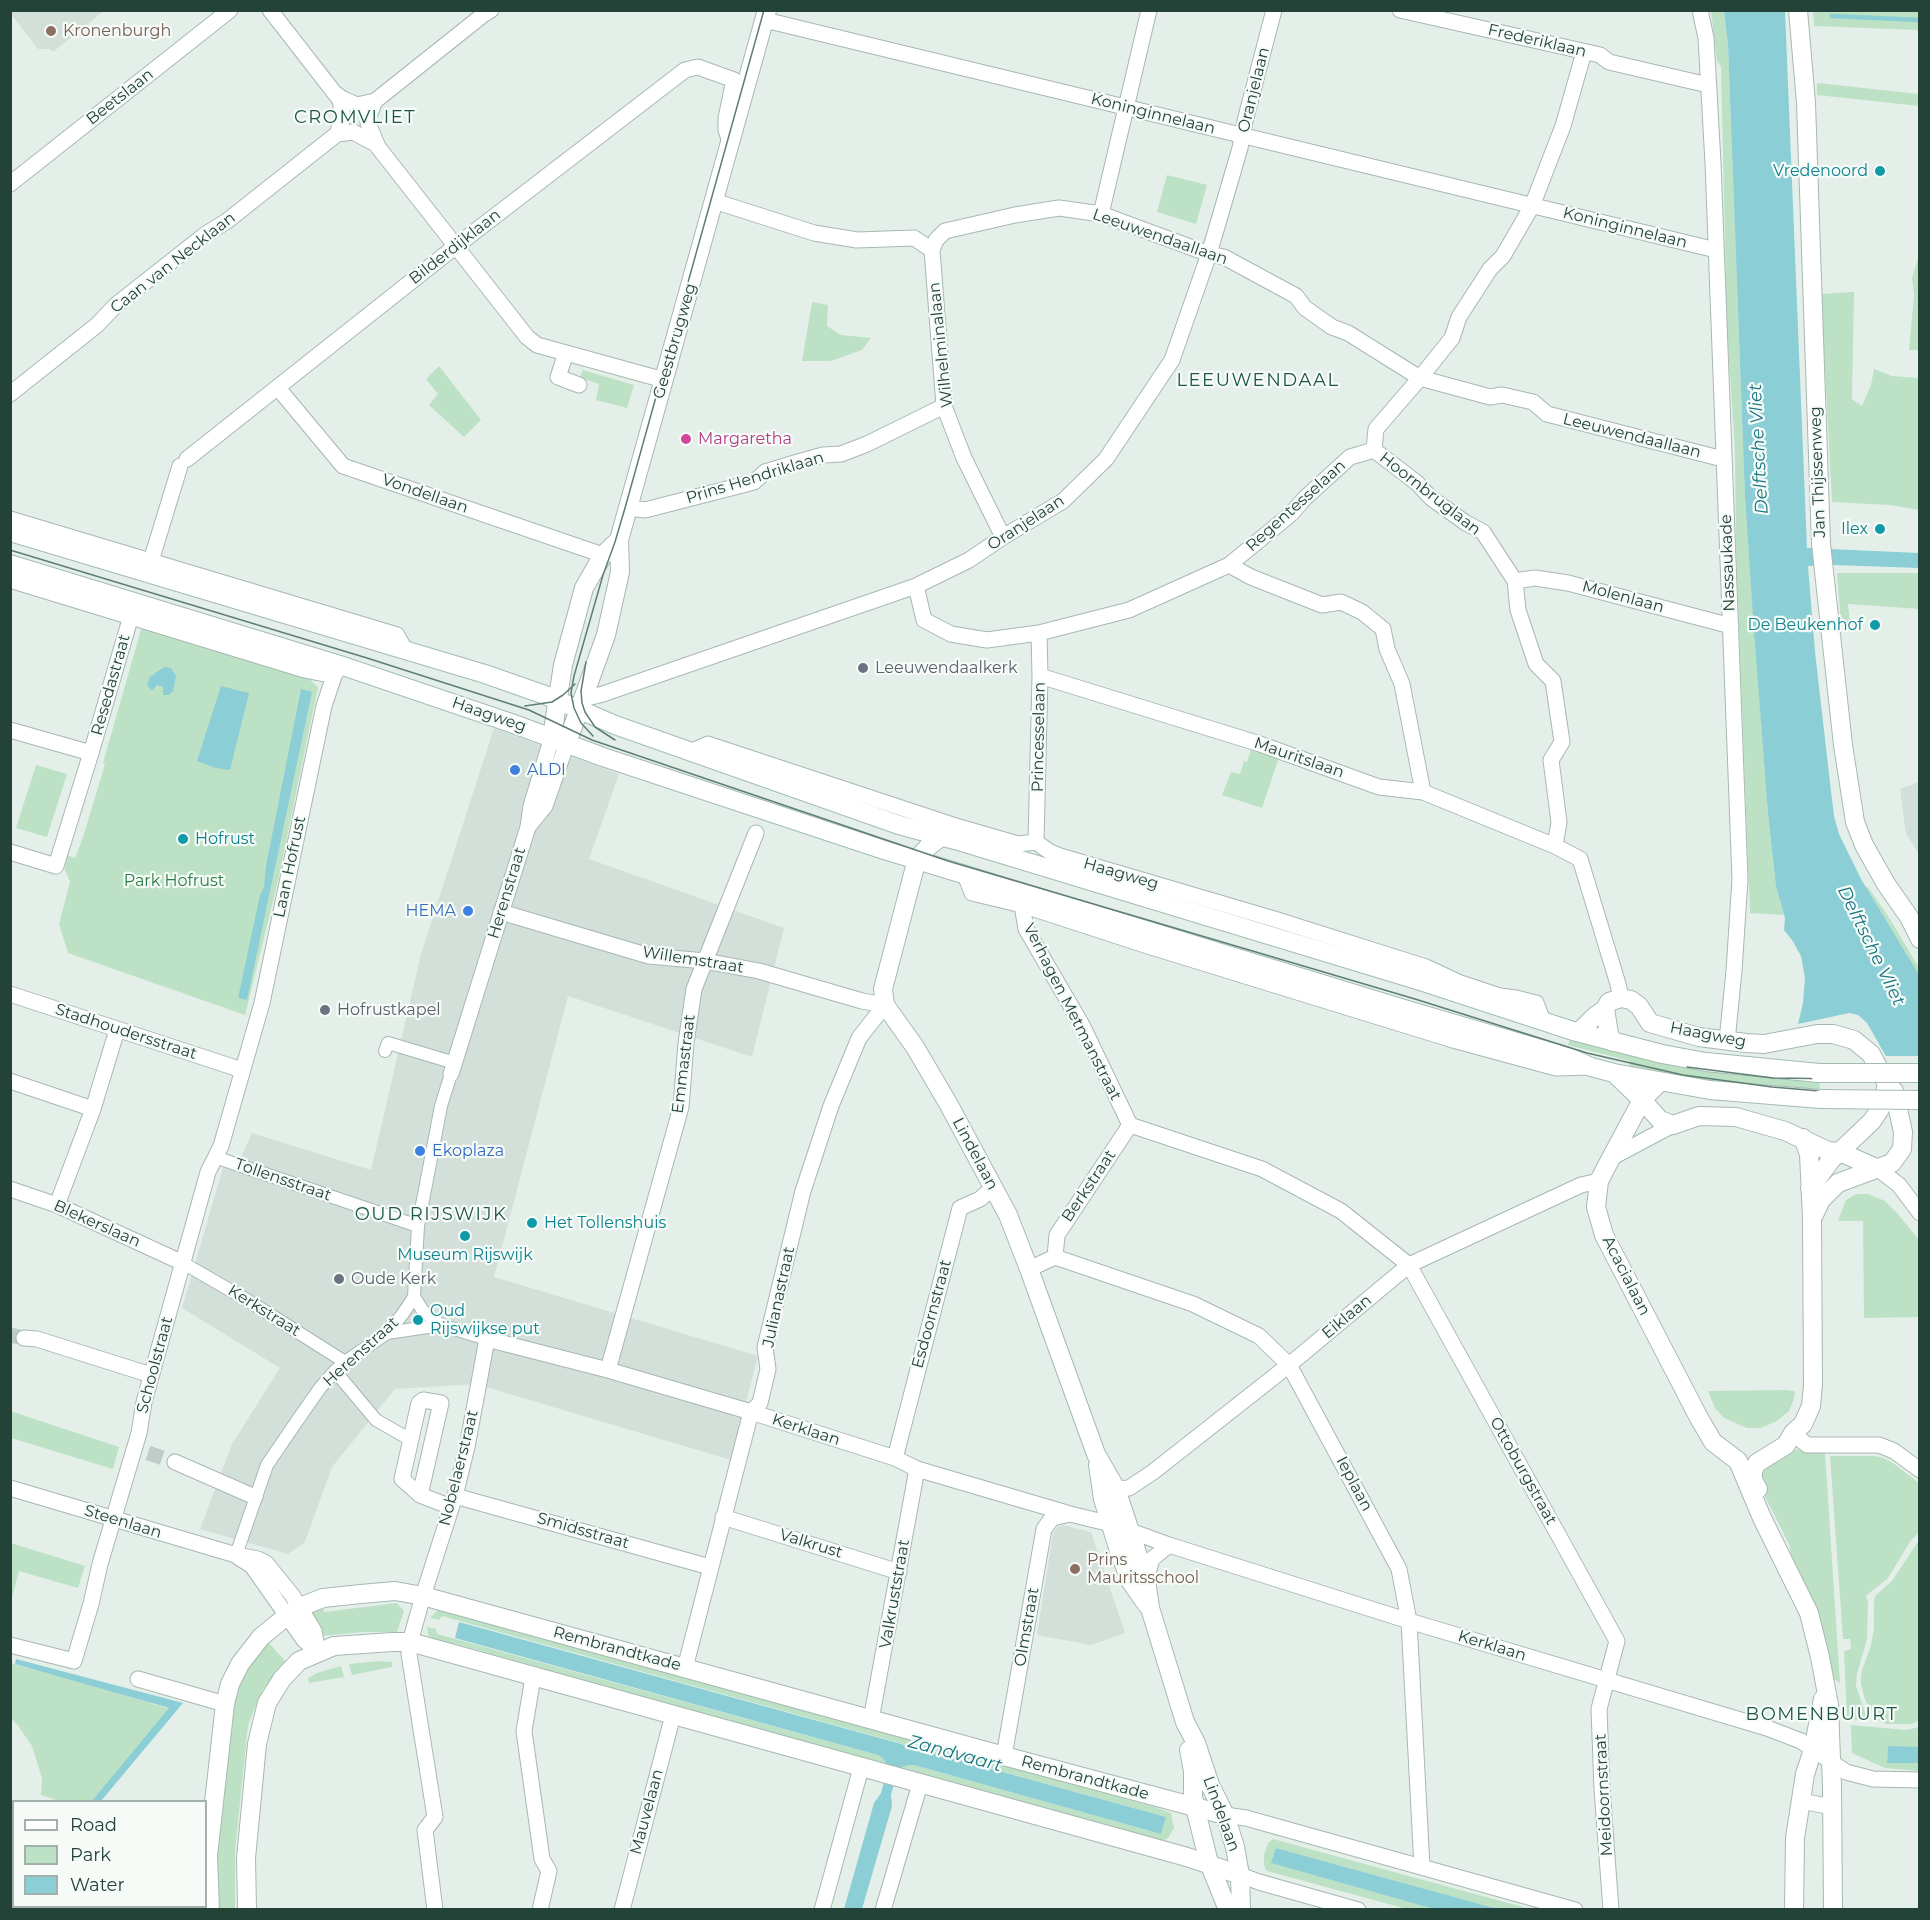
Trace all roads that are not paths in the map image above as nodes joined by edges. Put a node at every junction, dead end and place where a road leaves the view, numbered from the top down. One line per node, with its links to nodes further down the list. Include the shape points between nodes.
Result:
1 (230, 10): 20 (street, Beetslaan)
2 (270, 10): 13 (street)
3 (491, 10): 14 (street)
4 (1149, 10): 15 (street)
5 (1274, 10): 17 (street, Oranjelaan)
6 (1400, 10): 10 (street, Frederiklaan)
7 (1700, 10): 12 (street, Nassaukade)
8 (1798, 10): 72 (street, Jan Thijssenweg, via 1806,104 1821,544 1843,745 1855,822 1864,845 1886,884)
9 (766, 15): 15 (street, Koninginnelaan); 18 (street, Geestbrugweg)
10 (1584, 52): 12 (street, Frederiklaan, via 1600,55 1609,62); 22 (street, via 1563,126)
11 (734, 80): 18 (street, Geestbrugweg, via 726,118); 24 (street, Bilderdijklaan, via 698,67 685,70)
12 (1708, 85): 26 (street, Nassaukade)
13 (336, 94): 14 (street, via 357,105); 16 (street, via 344,114)
14 (375, 101): 19 (street, via 368,123)
15 (1127, 108): 17 (street, Koninginnelaan); 23 (street)
16 (337, 134): 19 (street, via 353,132); 33 (street, Caan van Necklaan, via 116,305 97,325)
17 (1242, 135): 22 (street, Koninginnelaan); 27 (street, Oranjelaan)
18 (730, 143): 21 (street, Geestbrugweg)
19 (378, 147): 24 (street)
20 (10, 184)
21 (714, 201): 25 (street, via 814,233 857,240 914,238); 30 (street, Geestbrugweg)
22 (1532, 206): 26 (street, Koninginnelaan); 29 (street, via 1503,256 1459,317 1452,338)
23 (1101, 214): 25 (street, Leeuwendaallaan, via 1059,208 1015,215 945,231); 27 (street, Leeuwendaallaan)
24 (456, 246): 28 (street, via 527,337 537,345); 32 (street, Bilderdijklaan)
25 (932, 250): 34 (street, Wilhelminalaan)
26 (1716, 250): 36 (street, Nassaukade)
27 (1209, 254): 29 (street, Leeuwendaallaan, via 1224,257 1296,296 1305,308 1332,327); 40 (street, Oranjelaan, via 1172,360 1106,459 1063,501)
28 (566, 353): 30 (street); 31 (street, via 558,377)
29 (1420, 378): 35 (street, via 1376,429); 36 (street, Leeuwendaallaan, via 1490,397 1502,395 1533,402 1547,414)
30 (664, 380): 37 (street, Geestbrugweg)
31 (579, 385)
32 (278, 388): 42 (street, Vondellaan, via 343,466); 43 (street, Bilderdijklaan, via 183,463)
33 (10, 394)
34 (944, 406): 37 (street, Prins Hendriklaan, via 867,444 765,472 754,482 645,510); 40 (street, Wilhelminalaan, via 964,458)
35 (1374, 450): 45 (street, Regentesselaan, via 1350,457 1291,514); 47 (street, Hoornbruglaan, via 1431,498 1483,532)
36 (1723, 459): 50 (street, Nassaukade)
37 (628, 508): 41 (street, Geestbrugweg)
38 (10, 519): 43 (street, Haagweg)
39 (10, 532): 52 (street, Haagweg)
40 (1003, 537): 48 (street, Oranjelaan, via 969,560)
41 (619, 540): 42 (street); 56 (street, Geestbrugweg, via 620,572 608,624)
42 (603, 555): 55 (street, via 584,588 563,665)
43 (151, 561): 52 (street, Haagweg, via 397,635)
44 (10, 564): 53 (street, Haagweg)
45 (1229, 565): 51 (street, Regentesselaan, via 1129,610); 61 (street, via 1322,605 1341,602 1383,629 1402,684)
46 (10, 580): 49 (street, Haagweg)
47 (1515, 581): 50 (street, Molenlaan, via 1535,578 1568,583); 66 (street, Hoornbruglaan, via 1518,610 1536,664 1553,681 1562,742 1551,760 1559,822)
48 (916, 586): 51 (street, Regentesselaan, via 924,620 951,634 987,639); 56 (street, Oranjelaan)
49 (131, 616): 53 (street, Haagweg, via 305,670); 60 (street, Resedastraat)
50 (1731, 626): 82 (street, Nassaukade, via 1740,879)
51 (1039, 633): 54 (street, Princesselaan)
52 (405, 651): 55 (street, Haagweg, via 485,674)
53 (337, 670): 58 (street, Haagweg); 87 (street, Laan Hofrust, via 324,706 262,1003)
54 (1040, 676): 61 (street, Mauritslaan, via 1260,744 1379,787); 65 (street, Princesselaan)
55 (558, 702): 56 (street, Haagweg); 58 (street)
56 (581, 704): 58 (street, Geestbrugweg); 59 (street, Haagweg, via 615,725)
57 (10, 730): 60 (street)
58 (559, 740): 68 (street, Haagweg); 71 (street, Herenstraat, via 531,806)
59 (692, 751): 62 (street, Haagweg); 65 (street, Haagweg, via 708,744 959,827 1018,844)
60 (92, 753): 67 (street, Resedastraat, via 56,866)
61 (1423, 792): 66 (street, Mauritslaan)
62 (899, 825): 64 (street, Haagweg); 68 (street)
63 (756, 833): 74 (street, Emmastraat)
64 (942, 836): 68 (street); 79 (street, Haagweg)
65 (1036, 842): 79 (street, Haagweg, via 1060,856 1361,946 1500,996 1536,1004)
66 (1555, 846): 76 (street, via 1580,859)
67 (10, 852)
68 (917, 859): 69 (street, Haagweg); 77 (street, via 884,988)
69 (965, 875): 70 (street, Haagweg, via 972,893); 85 (street, Haagweg)
70 (1022, 905): 85 (street, Haagweg, via 1454,1040 1556,1068); 96 (street, Verhagen Metmanstraat, via 1026,928 1082,1025)
71 (501, 912): 74 (street, Willemstraat, via 648,956); 86 (street, Herenstraat)
72 (1914, 921): 73 (street, Jan Thijssenweg)
73 (1920, 939)
74 (705, 961): 77 (street, Willemstraat, via 759,971); 122 (street, Emmastraat, via 694,989 681,1107)
75 (10, 994): 80 (street, Stadhoudersstraat)
76 (1621, 998): 78 (street, via 1609,1002); 82 (street, Haagweg, via 1639,1006 1650,1023)
77 (885, 1005): 104 (street, Lindelaan, via 944,1096); 125 (street, Julianastraat, via 859,1038 803,1191 765,1347 768,1369 760,1403)
78 (1605, 1009): 81 (street); 83 (street)
79 (1543, 1021): 81 (street, Haagweg)
80 (117, 1030): 87 (street, Stadhoudersstraat); 95 (street)
81 (1579, 1032): 83 (street, Haagweg)
82 (1728, 1041): 92 (street, Haagweg, via 1764,1044 1833,1034 1854,1040 1871,1054)
83 (1613, 1042): 89 (street, Haagweg, bridge, via 1706,1062 1820,1073)
84 (385, 1051): 86 (street, via 388,1043)
85 (1591, 1067): 88 (street, Haagweg)
86 (453, 1068): 110 (street, Herenstraat, via 441,1106)
87 (242, 1070): 100 (street, Schoolstraat)
88 (1614, 1073): 91 (street, Haagweg); 93 (street)
89 (1920, 1073)
90 (10, 1081): 95 (street)
91 (1660, 1082): 93 (street, Acacialaan); 94 (street, Haagweg, bridge, via 1821,1099)
92 (1887, 1084): 99 (street, via 1876,1115); 102 (street, Haagweg, via 1894,1091 1904,1132 1902,1149 1892,1163)
93 (1642, 1100): 97 (street, via 1660,1120); 101 (street, Acacialaan)
94 (1920, 1100)
95 (93, 1108): 107 (street)
96 (1130, 1125): 111 (street, Berkstraat, via 1057,1235); 113 (street, via 1262,1169 1341,1211)
97 (1673, 1125): 98 (street, via 1699,1116 1736,1117); 101 (street)
98 (1803, 1138): 99 (street, via 1828,1151); 105 (street, via 1809,1154)
99 (1840, 1152): 102 (street); 105 (street)
100 (215, 1157): 110 (street, Tollensstraat); 112 (street, Schoolstraat)
101 (1611, 1158): 103 (street, Acacialaan)
102 (1878, 1169): 108 (street, via 1899,1185); 109 (street, Haagweg, via 1838,1183 1821,1200)
103 (1599, 1181): 113 (street, Eiklaan, via 1581,1185); 131 (street, Acacialaan, via 1596,1207 1604,1234 1713,1442)
104 (993, 1188): 114 (street, Lindelaan); 129 (street, Esdoornstraat, via 960,1208)
105 (1809, 1188): 109 (street)
106 (10, 1189): 107 (street, Blekerslaan)
107 (57, 1204): 112 (street, Blekerslaan)
108 (1920, 1213)
109 (1812, 1219): 126 (street, via 1812,1396 1803,1424)
110 (418, 1226): 115 (street, Herenstraat)
111 (1055, 1257): 114 (street); 121 (street, Ieplaan, via 1193,1304 1259,1336)
112 (183, 1263): 120 (street, Kerkstraat); 124 (street, Schoolstraat)
113 (1409, 1266): 121 (street, Eiklaan); 160 (street, Ottoburgstraat, via 1617,1641)
114 (1029, 1269): 128 (street, Lindelaan)
115 (414, 1297): 116 (street, Kerklaan, via 423,1311); 117 (street, Herenstraat)
116 (441, 1325): 117 (street, Kerklaan); 119 (street, Kerklaan)
117 (387, 1333): 120 (street, Herenstraat)
118 (24, 1338): 124 (street)
119 (487, 1339): 122 (street, Kerklaan); 138 (street, Nobelaerstraat)
120 (345, 1362): 123 (street, Herenstraat)
121 (1289, 1365): 135 (street, Eiklaan, via 1153,1472 1129,1488); 153 (street, Ieplaan, via 1399,1569)
122 (608, 1370): 125 (street, Kerklaan)
123 (334, 1371): 127 (street, via 376,1420); 137 (street, Herenstraat, via 267,1466)
124 (151, 1375): 142 (street, Schoolstraat, via 141,1451)
125 (751, 1412): 129 (street, Kerklaan); 140 (street, Julianastraat)
126 (1793, 1434): 131 (street, via 1750,1451); 133 (street, via 1807,1445 1879,1445); 141 (street, via 1786,1445 1757,1463 1753,1470 1753,1480 1766,1506)
127 (411, 1440): 136 (street, via 402,1479); 136 (street, via 419,1403 441,1403)
128 (1096, 1454): 135 (street, Lindelaan); 143 (street, Lindelaan)
129 (895, 1458): 132 (street, Kerklaan)
130 (175, 1461): 137 (street)
131 (1738, 1461): 141 (street, via 1734,1478 1740,1492)
132 (917, 1469): 139 (street, Kerklaan); 148 (street, Valkruststraat)
133 (1920, 1470)
134 (10, 1488): 142 (street, Steenlaan)
135 (1116, 1489): 144 (street, Lindelaan)
136 (420, 1495): 138 (street, Smidsstraat)
137 (255, 1497): 146 (street, Herenstraat)
138 (453, 1502): 147 (street, Smidsstraat); 150 (street, Nobelaerstraat)
139 (1070, 1514): 143 (street, Kerklaan); 167 (street, Olmstraat, via 1052,1518 1044,1529)
140 (723, 1517): 147 (street, Julianastraat); 148 (street, Valkrust)
141 (1762, 1518): 161 (street, via 1809,1613)
142 (114, 1519): 146 (street, Steenlaan); 155 (street, Schoolstraat, via 74,1661)
143 (1111, 1524): 144 (street, Kerklaan); 151 (street, Lindelaan, via 1131,1582)
144 (1131, 1531): 145 (street, Kerklaan); 149 (street, Lindelaan)
145 (1168, 1545): 149 (street, via 1152,1559); 153 (street, Kerklaan)
146 (236, 1556): 152 (street, Steenlaan, via 266,1563)
147 (710, 1567): 157 (street, Julianastraat)
148 (899, 1572): 164 (street, Valkruststraat)
149 (1146, 1580): 151 (street, Lindelaan)
150 (423, 1596): 152 (street, Rembrandtkade, via 395,1591 323,1598); 154 (street, Nobelaerstraat); 157 (street, Rembrandtkade)
151 (1150, 1608): 165 (street, Lindelaan)
152 (294, 1611): 156 (street, Steenlaan, via 314,1630); 162 (street, via 249,1650 230,1684)
153 (1409, 1621): 160 (street, Kerklaan); 177 (street, Ieplaan)
154 (410, 1642): 156 (street, via 334,1646); 158 (street); 181 (street, Nobelaerstraat, via 435,1816 425,1830)
155 (10, 1645)
156 (318, 1652): 180 (street, via 299,1660 267,1703 257,1744 246,1858)
157 (685, 1668): 164 (street, Rembrandtkade)
158 (533, 1677): 163 (street); 182 (street, via 524,1731 542,1859 549,1871)
159 (138, 1679): 162 (street)
160 (1606, 1681): 166 (street, Kerklaan, via 1767,1728); 190 (street, Meidoornstraat, via 1599,1709)
161 (1826, 1688): 166 (street); 168 (street)
162 (225, 1704): 179 (street, via 208,1856)
163 (673, 1715): 169 (street); 183 (street, Mauvelaan)
164 (871, 1720): 167 (street, Rembrandtkade)
165 (1185, 1722): 174 (street, Lindelaan); 175 (street, Lindelaan)
166 (1813, 1750): 168 (street, Kerklaan); 172 (street)
167 (1004, 1756): 174 (street, Rembrandtkade)
168 (1832, 1762): 170 (street, Kerklaan, via 1846,1772 1873,1779); 173 (street)
169 (861, 1768): 171 (street); 184 (street)
170 (1920, 1780)
171 (920, 1784): 176 (street); 185 (street)
172 (1800, 1801): 173 (street); 191 (street, via 1794,1838)
173 (1833, 1807): 192 (street)
174 (1195, 1808): 175 (street, Rembrandtkade); 176 (street, Lindelaan)
175 (1225, 1815): 177 (street, Rembrandtkade); 178 (street, Lindelaan)
176 (1209, 1863): 178 (street); 186 (street, Lindelaan)
177 (1422, 1867): 189 (street, Rembrandtkade)
178 (1240, 1875): 187 (street, Lindelaan); 188 (street)
179 (210, 1910)
180 (247, 1910)
181 (435, 1910)
182 (540, 1910)
183 (622, 1910)
184 (822, 1910)
185 (883, 1910)
186 (1228, 1910)
187 (1241, 1910)
188 (1358, 1910)
189 (1575, 1910)
190 (1611, 1910)
191 (1794, 1910)
192 (1833, 1910)

